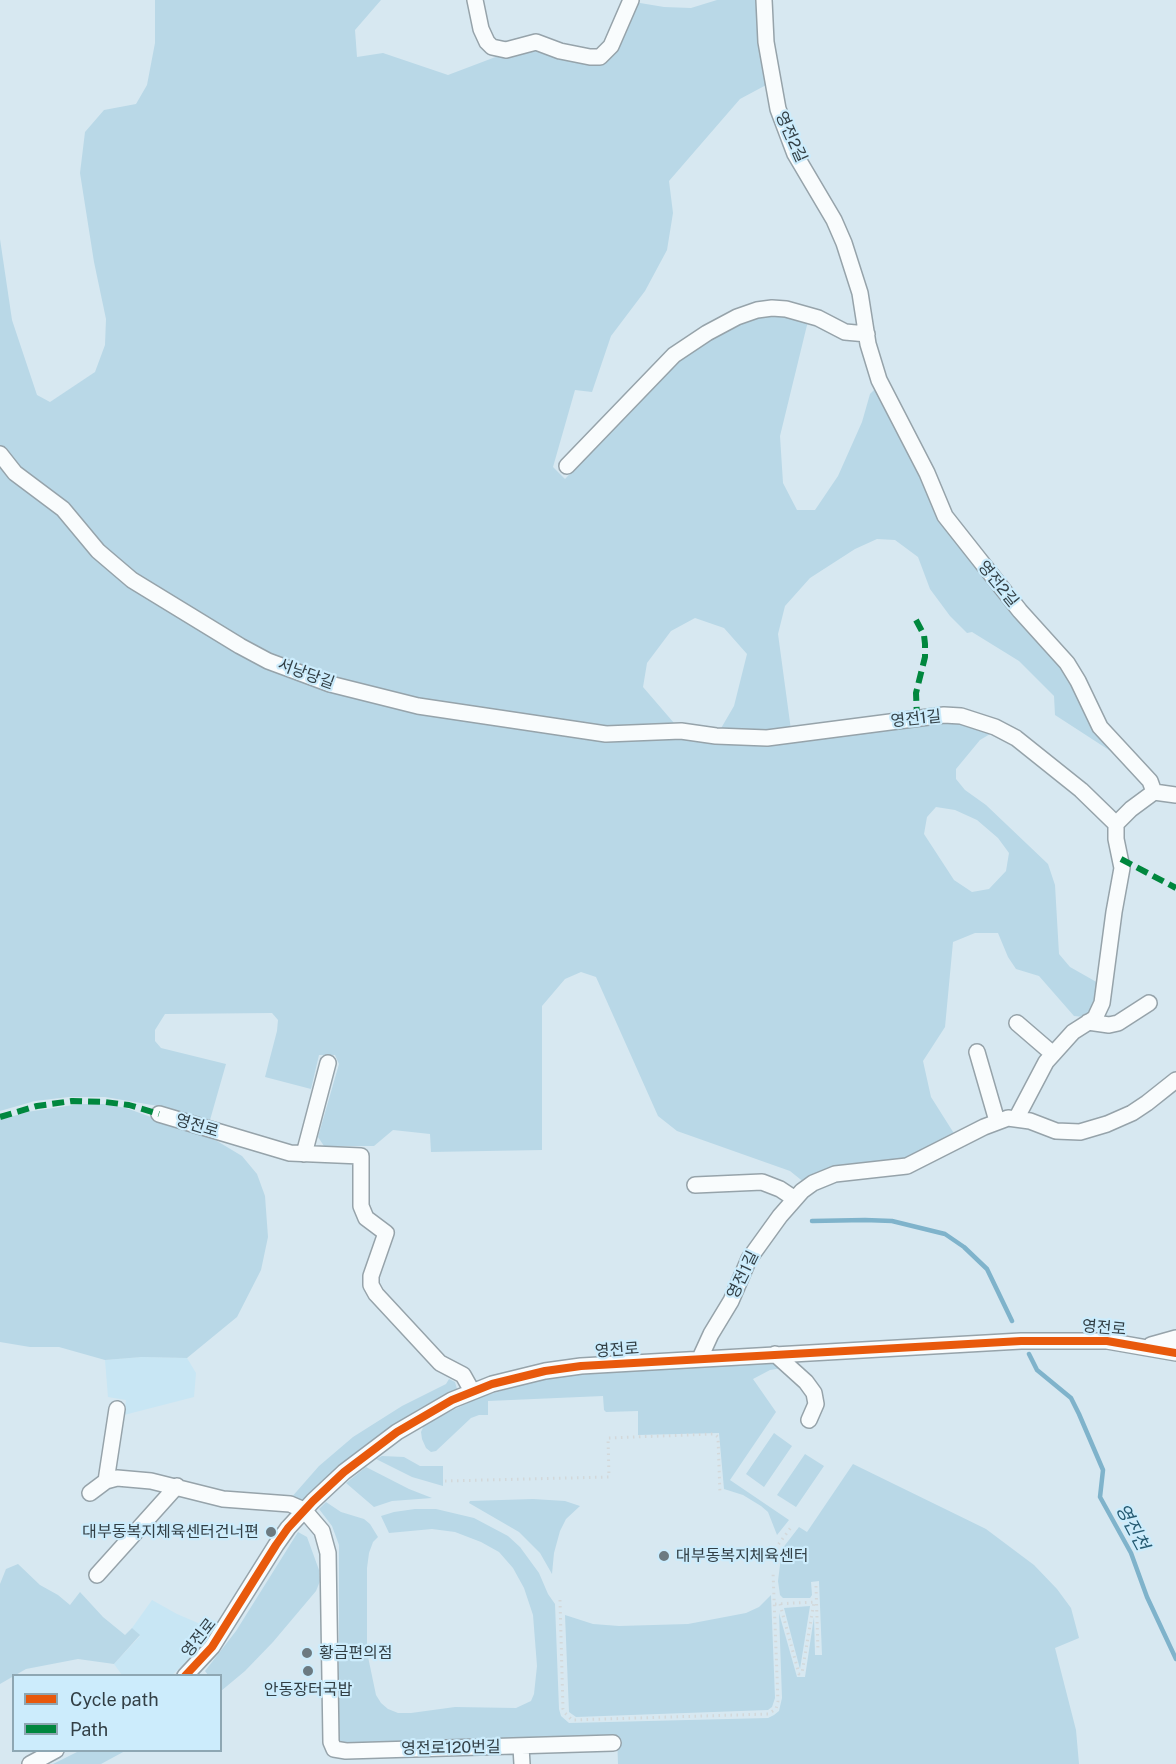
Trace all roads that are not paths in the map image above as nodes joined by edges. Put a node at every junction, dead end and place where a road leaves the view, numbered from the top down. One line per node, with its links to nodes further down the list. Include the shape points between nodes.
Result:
1 (475, 0): 2 (street, via 481,29 492,47 506,50 537,42 590,57 600,57 611,46)
2 (631, 0)
3 (765, 0): 4 (street, 영전2길, via 766,42 778,109 795,154 844,243 860,293)
4 (867, 334): 6 (street, via 845,332 818,318 786,309 757,310 737,317 674,356); 8 (street, 영전2길, via 879,380 945,516 1067,663 1100,727 1150,780)
5 (0, 454): 7 (street, 서낭당길, via 20,477 63,509 98,552 132,580 268,661 330,684 418,706 606,734)
6 (567, 466)
7 (681, 731): 10 (street, 영전1길, via 767,738 961,716 1016,738)
8 (1154, 792): 9 (street); 10 (street)
9 (1176, 795)
10 (1116, 824): 12 (street, via 1122,868 1102,1004 1095,1018)
11 (1149, 1003): 12 (street, via 1118,1023)
12 (1088, 1022): 15 (street)
13 (1017, 1023): 15 (street)
14 (977, 1052): 20 (street)
15 (1053, 1054): 19 (street)
16 (328, 1063): 21 (street)
17 (1176, 1080): 19 (street, 영전1길, via 1132,1113 1080,1132 1056,1131)
18 (159, 1114): 21 (street, 영전로, via 276,1150)
19 (1016, 1119): 20 (street, 영전1길)
20 (997, 1120): 23 (street, 영전1길, via 907,1166 835,1174 813,1183)
21 (304, 1154): 29 (street, 영전로, via 361,1156 361,1206 366,1218 386,1233 370,1285 440,1363 463,1375)
22 (695, 1185): 23 (street, via 762,1182)
23 (795, 1199): 28 (street, 영전1길, via 749,1259)
24 (1176, 1338): 25 (street)
25 (1145, 1346): 26 (street, 영전로); 27 (street, 영전로, via 1058,1339)
26 (1176, 1353)
27 (775, 1354): 28 (street, 영전로); 31 (street, via 814,1393 816,1404)
28 (700, 1358): 29 (street, 영전로, via 545,1371)
29 (472, 1391): 35 (street, 영전로, via 429,1412 371,1451)
30 (117, 1409): 32 (street)
31 (809, 1420)
32 (106, 1480): 33 (street); 34 (street)
33 (177, 1486): 35 (street, via 223,1499 290,1504); 36 (street)
34 (90, 1493)
35 (304, 1510): 37 (street, 영전로, via 276,1545 212,1647); 41 (street, 영전로120번길, via 322,1531 328,1553 332,1746)
36 (97, 1575)
37 (187, 1674)
38 (613, 1743): 39 (street, 영전로120번길)
39 (521, 1747): 41 (street, 영전로120번길); 43 (street, 영전로120번길)
40 (52, 1752): 42 (street)
41 (380, 1757)
42 (30, 1764)
43 (522, 1764)

